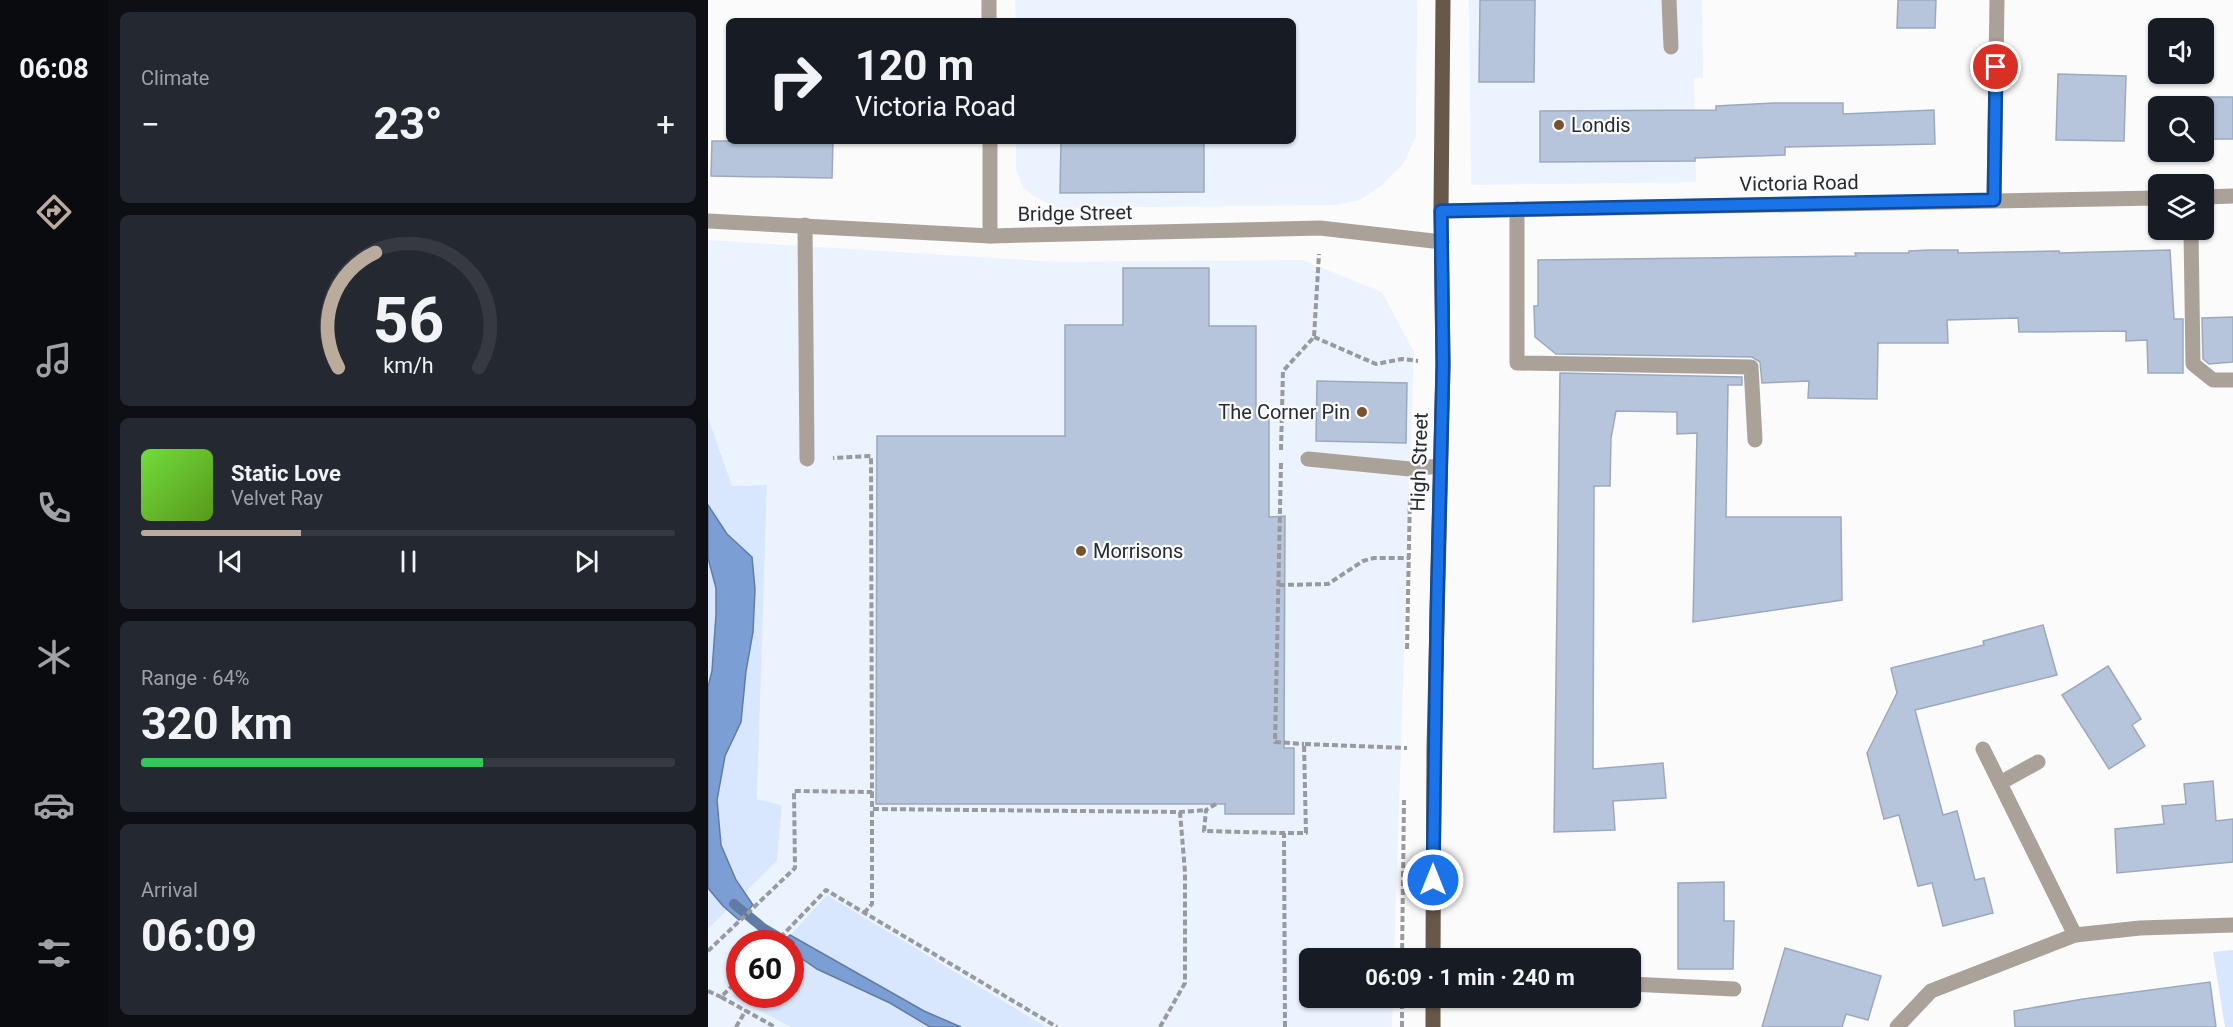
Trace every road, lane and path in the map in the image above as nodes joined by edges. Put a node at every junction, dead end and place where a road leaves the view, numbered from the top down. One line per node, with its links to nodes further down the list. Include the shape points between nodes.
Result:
1 (989, 0): 5 (street)
2 (1443, 0): 13 (main road, High Street)
3 (1670, 0): 6 (street)
4 (1997, 0): 11 (street)
5 (989, 18)
6 (1671, 48)
7 (990, 144): 17 (street)
8 (2233, 196): 9 (street)
9 (2214, 197)
10 (2148, 198): 11 (street, Victoria Road)
11 (1994, 200): 12 (street, Victoria Road)
12 (1517, 209): 13 (street, Victoria Road); 23 (street, via 1517,363 1751,368)
13 (1441, 211): 19 (main road, High Street)
14 (708, 221): 15 (street, Bridge Street)
15 (805, 225): 17 (street, Bridge Street); 24 (street)
16 (1320, 228): 17 (street, Bridge Street); 19 (street, Bridge Street); 20 (path)
17 (990, 236)
18 (2191, 240): 22 (street, via 2193,364 2213,380)
19 (1442, 242): 21 (main road, High Street)
20 (1314, 337): 21 (path, via 1376,364 1402,359); 28 (path, via 1283,371)
21 (1443, 365): 26 (main road, High Street)
22 (2233, 380)
23 (1755, 440)
24 (807, 459): 34 (path, via 871,456)
25 (1308, 459): 26 (street, via 1410,469)
26 (1440, 466): 27 (main road, High Street)
27 (1438, 560): 28 (path, via 1374,558 1328,584); 30 (main road, High Street)
28 (1279, 585): 29 (path, via 1275,742)
29 (1304, 744): 30 (path); 39 (path, via 1306,833)
30 (1434, 749): 44 (main road, High Street)
31 (1983, 749): 33 (street)
32 (2038, 762): 33 (street)
33 (2000, 783): 43 (street)
34 (872, 792): 36 (path); 45 (path, via 794,791 795,868)
35 (1216, 804): 37 (path)
36 (872, 809): 38 (path); 40 (path, via 872,903)
37 (1206, 810): 38 (path); 39 (path, via 1204,831)
38 (1180, 812): 57 (path, via 1185,872 1185,983)
39 (1284, 833): 58 (path)
40 (864, 913): 42 (path, via 826,890); 56 (path)
41 (2233, 925): 43 (street, via 2140,928)
42 (788, 930)
43 (2075, 936): 61 (street, via 1930,991)
44 (1433, 948)
45 (708, 951)
46 (1641, 985): 47 (street)
47 (1734, 989)
48 (708, 991): 50 (path)
49 (726, 992): 50 (path)
50 (721, 997): 53 (path)
51 (1402, 1008): 59 (path)
52 (1433, 1008): 60 (main road)
53 (746, 1010): 54 (path); 55 (path)
54 (736, 1027)
55 (775, 1027)
56 (1057, 1027)
57 (1160, 1027)
58 (1285, 1027)
59 (1402, 1027)
60 (1433, 1027)
61 (1898, 1027)

